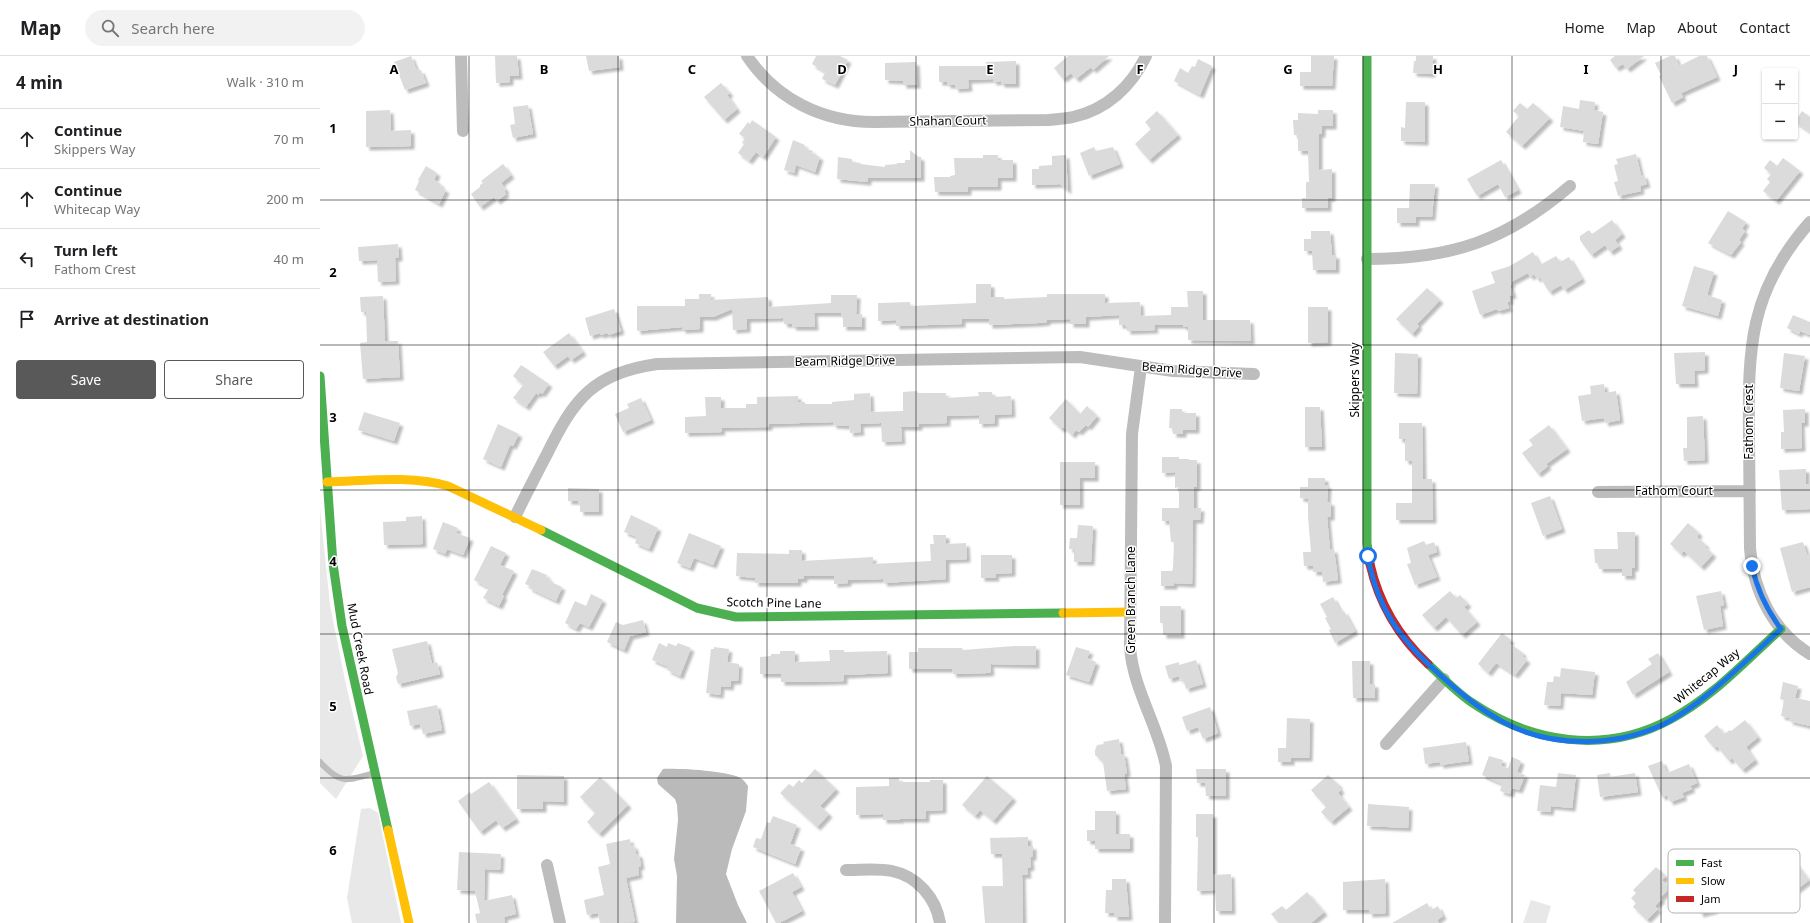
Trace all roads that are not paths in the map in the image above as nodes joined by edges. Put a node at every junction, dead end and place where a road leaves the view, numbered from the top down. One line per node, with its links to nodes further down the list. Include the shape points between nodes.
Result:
1 (461, 56): 5 (street)
2 (746, 56): 3 (street, Shahan Court, via 779,91 804,107 838,119 868,122 1072,118 1089,112 1116,96 1133,79)
3 (1146, 56)
4 (1367, 56): 8 (street, Skippers Way)
5 (463, 131)
6 (1570, 186): 8 (street, via 1542,210 1484,241 1438,254 1402,259)
7 (1810, 222): 13 (street, Fathom Crest, via 1788,249 1773,276 1754,327 1749,369)
8 (1367, 259): 19 (street, Skippers Way, via 1369,562 1380,599 1395,628 1410,647)
9 (1141, 367): 10 (street, Beam Ridge Drive, via 1206,374); 15 (street, Beam Ridge Drive, via 1068,357 639,366 615,374 589,390 572,408); 16 (street, Green Branch Lane, via 1132,434)
10 (1254, 374)
11 (320, 376): 12 (street, Mud Creek Road)
12 (327, 482): 15 (street, Scotch Pine Lane, via 434,482 463,492); 22 (street, Mud Creek Road, via 333,564 342,626)
13 (1750, 490): 14 (street, Fathom Court); 17 (street, Fathom Crest, via 1750,548 1753,572 1764,603)
14 (1598, 492)
15 (515, 517): 16 (street, Scotch Pine Lane, via 697,608 736,617)
16 (1131, 612): 28 (street, Green Branch Lane, via 1130,647 1133,667 1161,746 1166,774)
17 (1781, 629): 18 (street, Fathom Crest); 19 (street, Whitecap Way, via 1700,700 1659,726 1630,736 1570,741 1528,733 1506,724 1475,705)
18 (1810, 654)
19 (1444, 678): 20 (street)
20 (1386, 744)
21 (320, 762): 22 (lane, via 332,775 345,780)
22 (376, 773): 25 (street, Mud Creek Road)
23 (547, 865): 26 (street)
24 (846, 870): 27 (street, via 883,870 906,876 930,897)
25 (409, 923)
26 (560, 923)
27 (940, 923)
28 (1165, 923)

